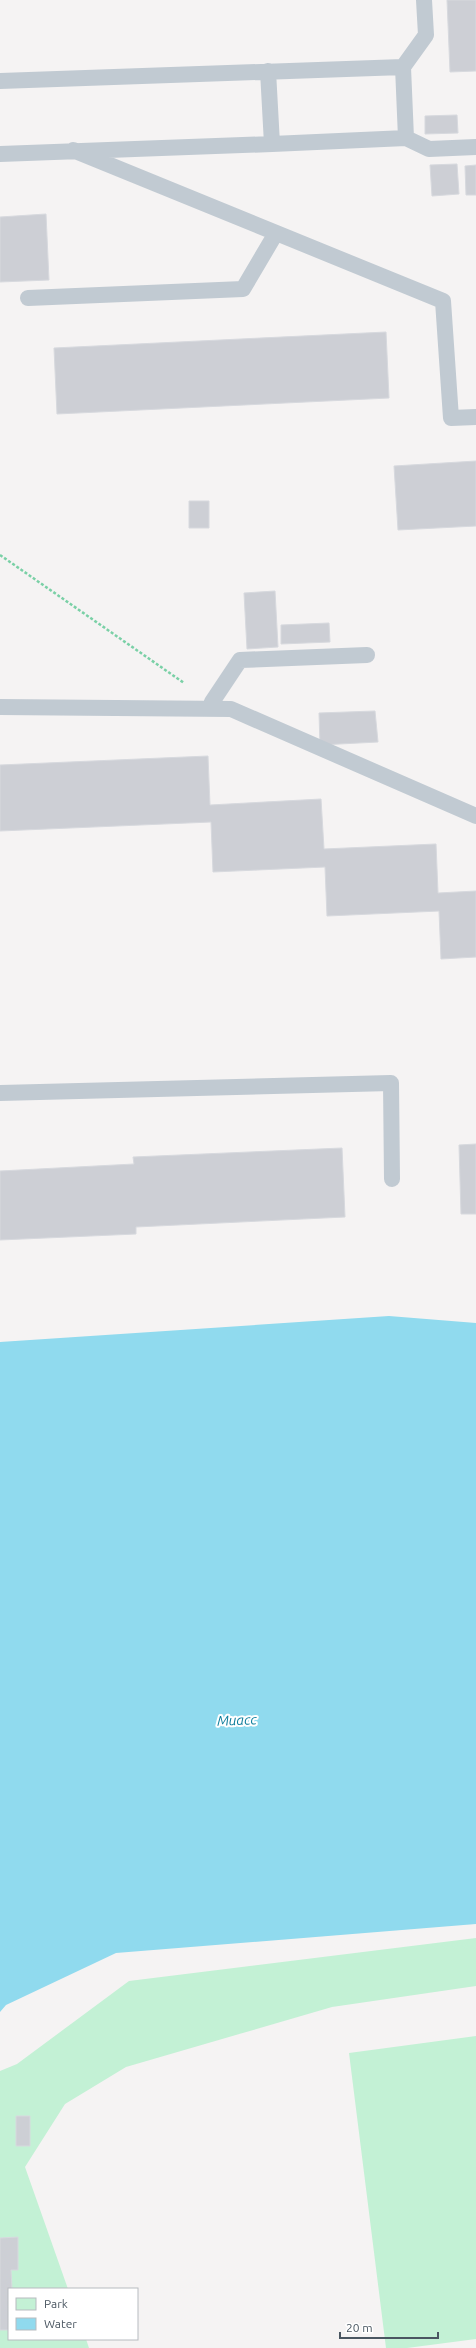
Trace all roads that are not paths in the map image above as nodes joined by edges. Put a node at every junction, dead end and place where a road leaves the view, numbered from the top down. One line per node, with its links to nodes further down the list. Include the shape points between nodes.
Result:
1 (424, 0): 2 (lane, via 426,35)
2 (402, 66): 3 (lane); 5 (lane)
3 (268, 71): 4 (lane); 6 (lane)
4 (0, 81)
5 (406, 138): 6 (lane); 7 (lane, via 429,149)
6 (272, 144): 8 (lane)
7 (476, 147)
8 (73, 150): 9 (lane); 10 (lane)
9 (0, 154)
10 (276, 233): 11 (lane, via 242,289); 12 (lane, via 443,301 451,418)
11 (28, 298)
12 (476, 417)
13 (367, 655): 14 (lane, via 240,660)
14 (211, 705): 15 (lane); 16 (lane, via 231,709)
15 (0, 707)
16 (476, 816)
17 (0, 1093): 18 (lane, via 391,1083)
18 (392, 1179)

